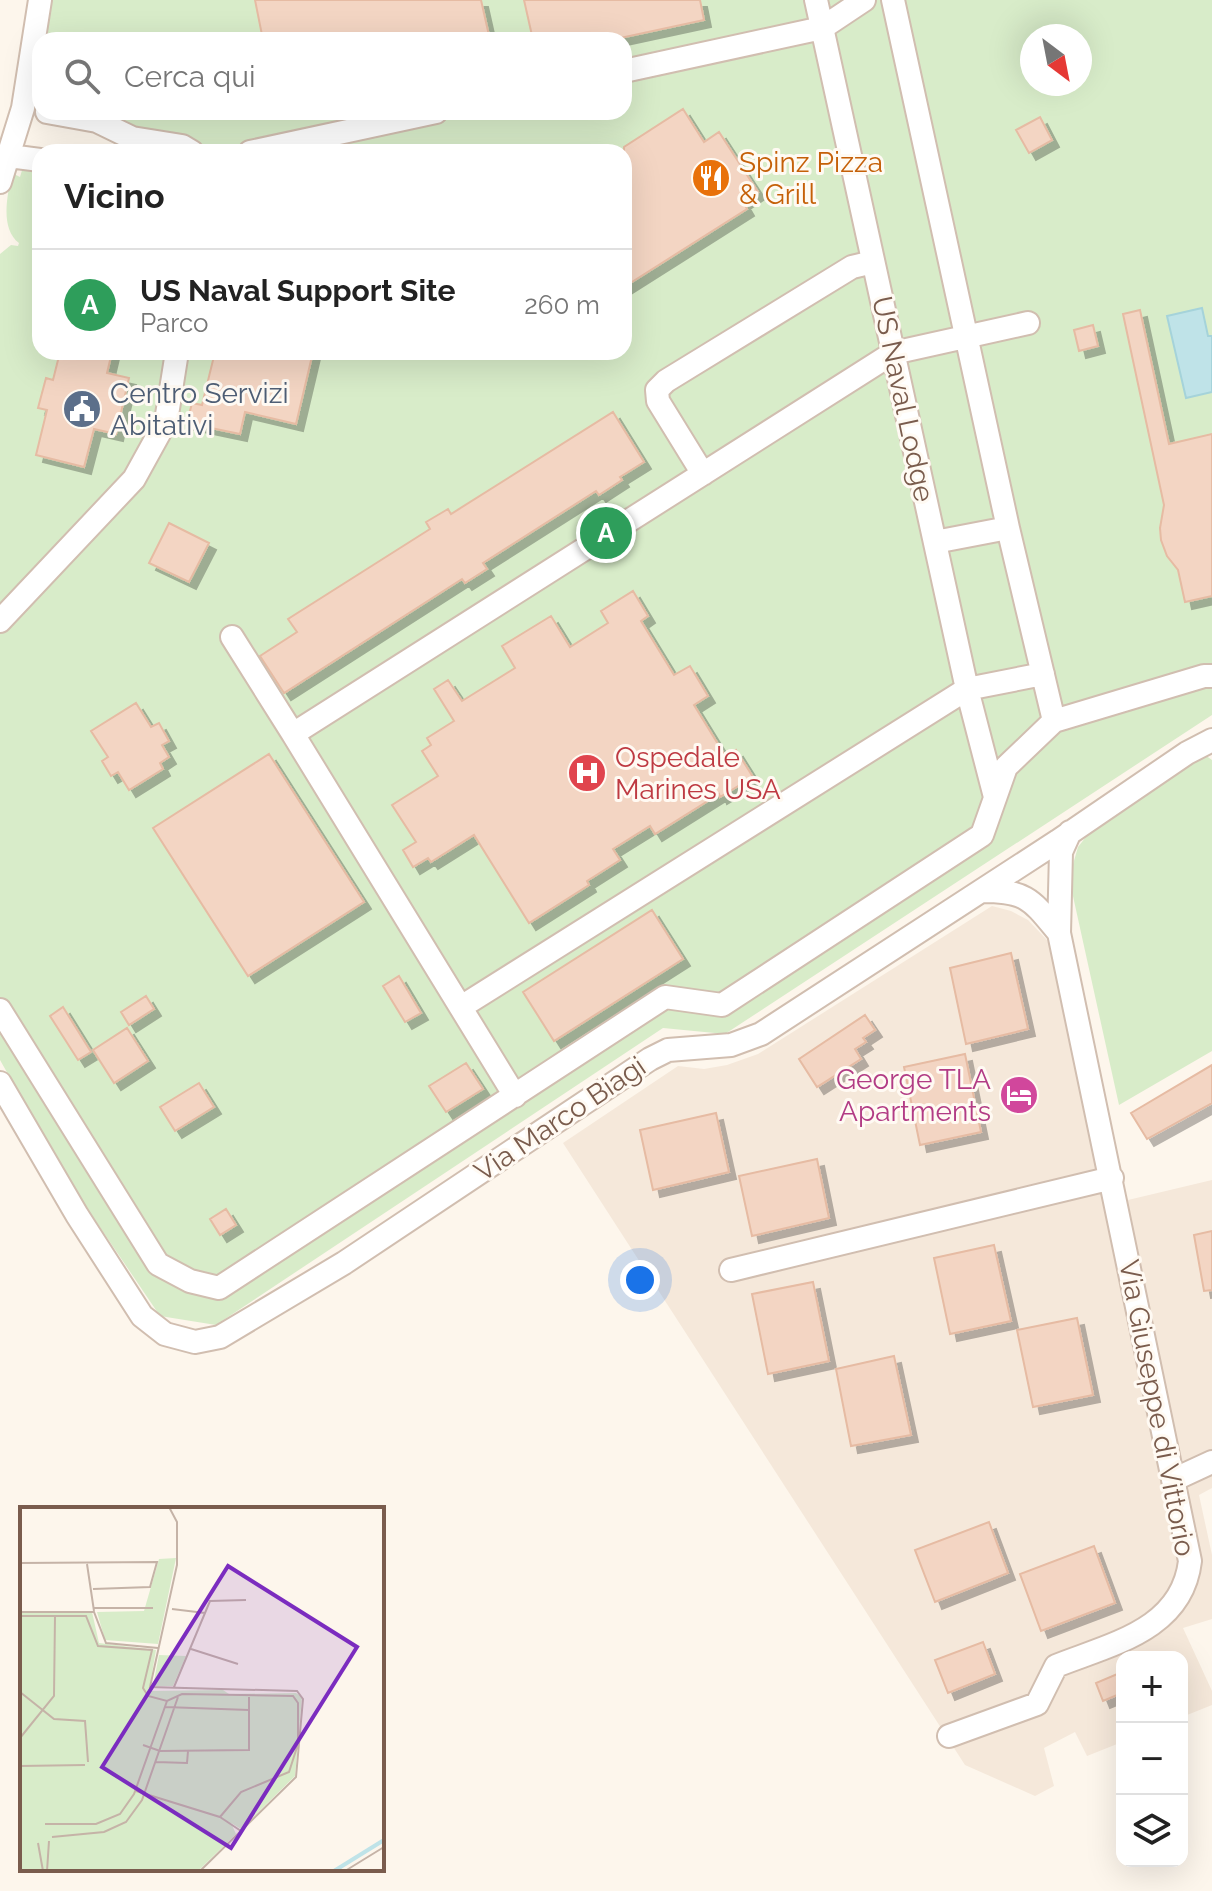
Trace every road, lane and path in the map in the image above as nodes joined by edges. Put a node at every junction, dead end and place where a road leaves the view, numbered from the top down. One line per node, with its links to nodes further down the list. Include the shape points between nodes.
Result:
1 (40, 0): 6 (street)
2 (816, 0): 5 (street, US Naval Lodge)
3 (864, 0): 5 (street)
4 (893, 0): 18 (street)
5 (822, 28): 7 (street); 16 (street, US Naval Lodge)
6 (38, 32)
7 (632, 69)
8 (32, 109): 13 (street)
9 (91, 120): 11 (street, via 132,138)
10 (399, 120): 12 (street)
11 (170, 144)
12 (287, 144)
13 (9, 156): 14 (street); 15 (street)
14 (32, 159)
15 (0, 182)
16 (873, 262): 19 (street, US Naval Lodge); 21 (street, via 852,267 657,390 658,401)
17 (1028, 323): 18 (street)
18 (966, 337): 19 (street); 22 (street)
19 (893, 353): 21 (street); 23 (street, US Naval Lodge)
20 (176, 360): 24 (street, via 166,421 134,479)
21 (703, 474): 30 (street)
22 (1008, 528): 23 (street); 26 (street)
23 (935, 542): 28 (street, US Naval Lodge)
24 (0, 621)
25 (232, 637): 30 (street)
26 (1043, 674): 28 (street); 29 (street)
27 (1212, 676): 29 (street)
28 (967, 689): 32 (street, US Naval Lodge); 39 (street)
29 (1054, 721): 32 (street, via 1006,767)
30 (293, 734): 39 (street)
31 (1212, 740): 33 (street, Via Marco Biagi)
32 (995, 797): 42 (street, via 982,835 722,1005 665,997)
33 (1070, 832): 34 (street, Via Marco Biagi); 35 (street, Via Giuseppe di Vittorio)
34 (1030, 859): 35 (street); 36 (street, Via Marco Biagi); 37 (street)
35 (1059, 868): 38 (street, Via Giuseppe di Vittorio)
36 (982, 891): 37 (street); 41 (street, Via Marco Biagi, via 761,1034 731,1045 668,1050 650,1059 344,1263 220,1337 195,1342 165,1334 142,1316)
37 (1027, 897): 38 (street, Via Giuseppe di Vittorio)
38 (1059, 933): 43 (street, Via Giuseppe di Vittorio)
39 (461, 1007): 42 (street)
40 (0, 1010): 42 (street, via 158,1264 190,1281 219,1288)
41 (0, 1083)
42 (515, 1096)
43 (1112, 1178): 44 (street); 46 (street, Via Giuseppe di Vittorio)
44 (731, 1270)
45 (1212, 1462): 46 (street)
46 (1173, 1480): 47 (street, Via Giuseppe di Vittorio, via 1190,1561 1187,1581 1170,1609 1147,1630 1056,1666 1037,1704)
47 (949, 1736)

